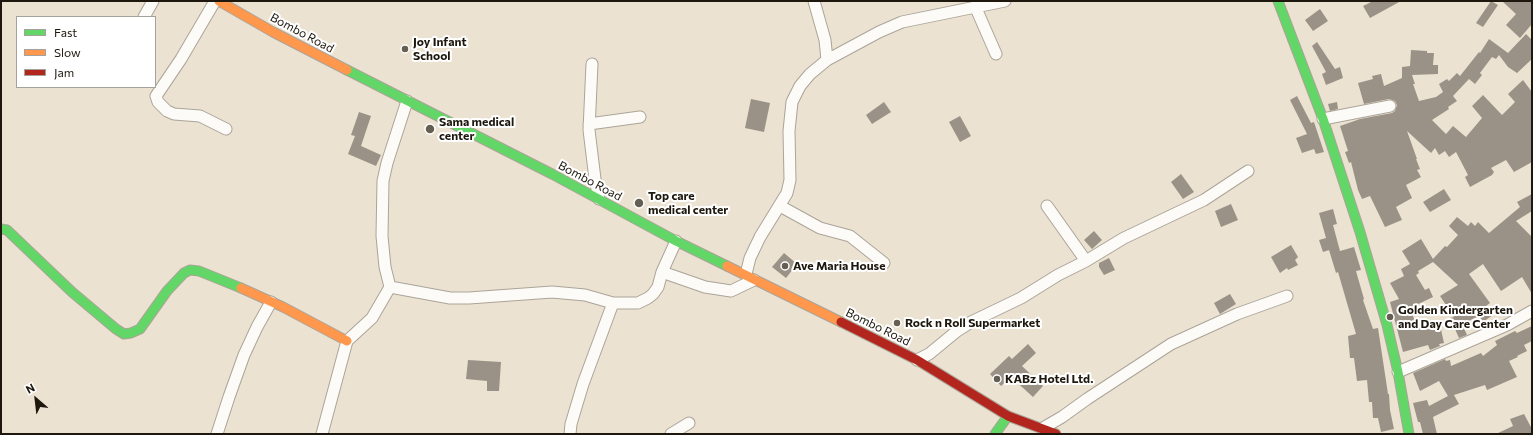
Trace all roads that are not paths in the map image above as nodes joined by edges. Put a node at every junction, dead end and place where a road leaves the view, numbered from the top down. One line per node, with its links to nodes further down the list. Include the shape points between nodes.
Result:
1 (153, 1): 8 (street)
2 (215, 1): 17 (street, via 156,96 167,111 200,116)
3 (219, 1): 12 (main road, Bombo Road, via 273,32)
4 (814, 1): 10 (street, via 825,40)
5 (1005, 1): 7 (street)
6 (1278, 1): 15 (main road)
7 (976, 6): 9 (street); 10 (street, via 902,22)
8 (145, 16)
9 (996, 54)
10 (827, 60): 20 (street, via 800,86 792,102 789,131 790,180)
11 (592, 64): 16 (street)
12 (407, 101): 19 (main road, Bombo Road); 28 (street, via 383,181 382,236)
13 (1390, 106): 15 (street)
14 (640, 117): 16 (street)
15 (1323, 119): 35 (main road, via 1360,232)
16 (589, 124): 19 (street)
17 (226, 129)
18 (1248, 172): 24 (street, via 1204,200 1124,238)
19 (599, 199): 23 (main road, Bombo Road)
20 (780, 206): 25 (street, via 820,228 850,236); 27 (street, via 750,258)
21 (1047, 206): 24 (street)
22 (1, 229): 30 (main road, via 7,230 72,292 124,334 140,329 167,291 184,272 190,270 238,286)
23 (676, 241): 26 (street); 27 (main road, Bombo Road)
24 (1086, 261): 34 (street, via 1021,298 971,322)
25 (884, 263)
26 (662, 272): 27 (street, via 705,287 731,290); 31 (street, via 658,287 648,298 638,303)
27 (750, 277): 34 (main road, Bombo Road)
28 (390, 287): 31 (street, via 450,298 567,293); 33 (street, via 372,318)
29 (1287, 296): 38 (street, via 1237,314 1171,344)
30 (271, 302): 33 (main road); 39 (street, via 244,355)
31 (613, 303): 41 (street, via 583,384)
32 (1532, 312): 35 (street)
33 (347, 341): 40 (street)
34 (917, 360): 36 (main road, Bombo Road)
35 (1398, 372): 45 (main road)
36 (1008, 416): 38 (main road, Bombo Road); 43 (main road)
37 (689, 423): 42 (street)
38 (1043, 428): 44 (main road, Bombo Road)
39 (217, 434)
40 (322, 434)
41 (570, 434)
42 (671, 434)
43 (995, 434)
44 (1056, 434)
45 (1409, 434)

